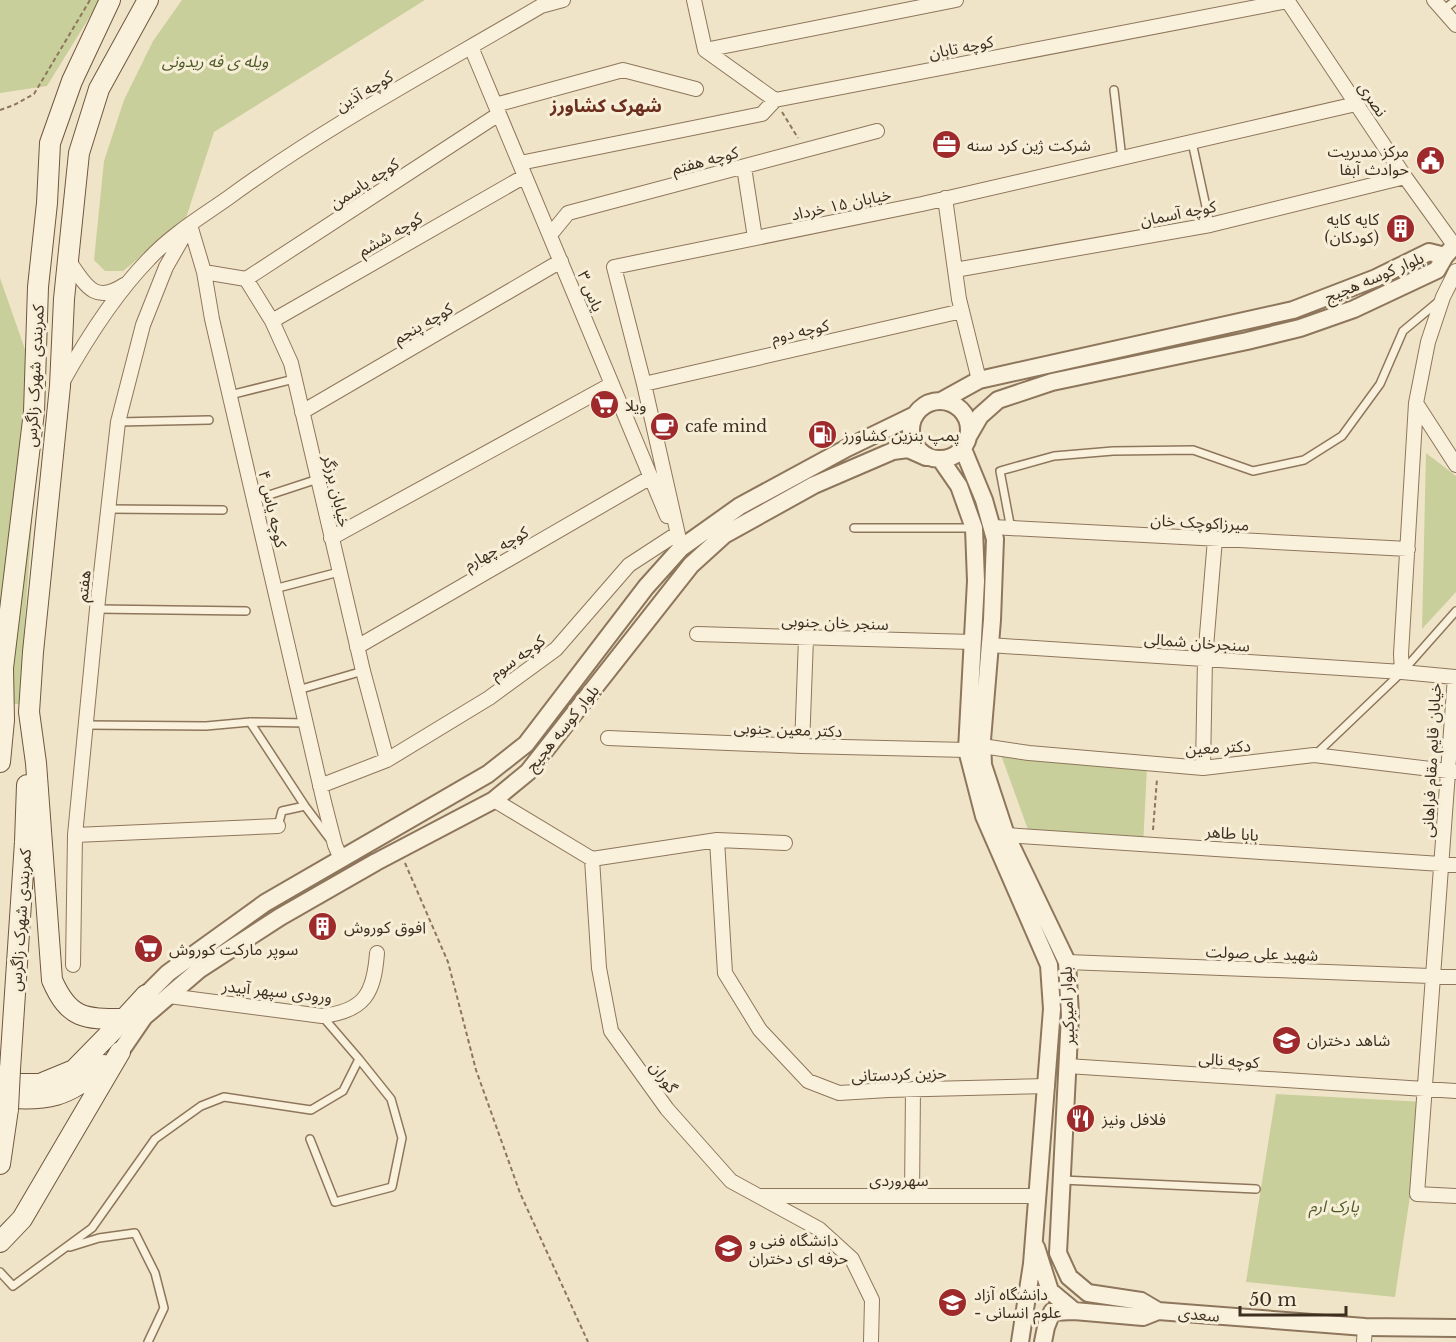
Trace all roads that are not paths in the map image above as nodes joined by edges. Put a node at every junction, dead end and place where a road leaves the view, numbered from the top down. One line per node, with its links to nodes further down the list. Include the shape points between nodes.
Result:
1 (110, 0): 82 (main road, کمربندی شهرک زاگرس, via 72,81 50,143 38,287 34,412 19,542 10,584)
2 (148, 0): 29 (main road, کمربندی شهرک زاگرس, via 99,89 79,153)
3 (563, 0): 10 (street, کوچه آذین, via 541,6)
4 (694, 0): 11 (street)
5 (956, 0): 11 (street)
6 (1287, 0): 14 (street, کوچه تابان); 15 (street, نصری)
7 (1456, 0): 8 (lane)
8 (1439, 5): 9 (street)
9 (1456, 25)
10 (471, 47): 16 (street, یاس ۳); 24 (street, کوچه آذین, via 274,164)
11 (705, 50): 14 (street)
12 (696, 89): 16 (street, کوچه یاسمن, via 623,70)
13 (1114, 90): 19 (lane)
14 (775, 100): 21 (street, کوچه ششم, via 762,114)
15 (1356, 104): 18 (street, خیابان ۱۵ خرداد); 22 (street, نصری)
16 (497, 109): 21 (street, یاس ۳); 34 (street, کوچه یاسمن)
17 (877, 131): 20 (street, کوچه هفتم)
18 (1192, 142): 19 (street, خیابان ۱۵ خرداد); 25 (lane)
19 (1122, 159): 23 (street, خیابان ۱۵ خرداد)
20 (744, 167): 26 (street, کوچه هفتم, via 568,213); 27 (street)
21 (523, 170): 26 (street, یاس ۳); 38 (street, کوچه ششم)
22 (1405, 177): 25 (street, کوچه آسمان); 28 (street, نصری)
23 (945, 198): 27 (street, خیابان ۱۵ خرداد); 31 (street)
24 (190, 225): 33 (street, کوچه یاس ۴); 35 (street, کوچه آذین, via 150,257); 50 (street, هفتم, via 166,267 143,325)
25 (1210, 225): 31 (street, کوچه آسمان)
26 (550, 235): 30 (street, یاس ۳)
27 (754, 238): 42 (street, خیابان ۱۵ خرداد, via 614,267)
28 (1452, 248): 40 (street, بلوار کوسه هجیج, via 1429,252 1376,278 1293,310); 51 (street, بلوار کوسه هجیج, via 1437,270 1354,309 1300,328 1052,382 998,400 980,416)
29 (69, 261): 35 (street, via 88,287 99,294); 43 (main road, کمربندی شهرک زاگرس)
30 (561, 261): 41 (street, یاس ۳); 47 (street, کوچه پنجم)
31 (955, 270): 37 (street)
32 (1456, 271): 36 (street)
33 (204, 272): 34 (street); 44 (street, کوچه یاس ۴)
34 (246, 279): 38 (street, خیابان برزگر)
35 (128, 282): 43 (street, کوچه آذین, via 83,345)
36 (1443, 297): 46 (street, via 1428,342); 62 (lane, via 1403,331 1380,384 1342,436 1304,460 1253,471 1192,450 1054,456 1000,471)
37 (962, 310): 40 (street); 42 (street, کوچه دوم)
38 (272, 321): 39 (street, خیابان برزگر)
39 (294, 379): 44 (lane); 47 (street, خیابان برزگر)
40 (979, 380): 45 (street, بلوار کوسه هجیج)
41 (612, 384): 54 (street, یاس ۳); 63 (street)
42 (644, 384): 65 (street, خیابان ۱۵ خرداد)
43 (60, 386): 83 (main road, کمربندی شهرک زاگرس)
44 (230, 395): 56 (street, کوچه یاس ۴)
45 (941, 401): 48 (street, via 926,404); 51 (street, via 963,412 969,427)
46 (1416, 403): 53 (street); 66 (street)
47 (302, 412): 55 (street, خیابان برزگر)
48 (915, 415): 52 (street, via 911,438 920,452); 65 (street, بلوار کوسه هجیج, via 847,448)
49 (208, 420): 50 (lane)
50 (118, 422): 57 (street, هفتم)
51 (966, 442): 52 (street, via 957,455); 59 (street, بلوار امیرکبیر)
52 (934, 458): 61 (street, بلوار امیرکبیر, via 959,486); 67 (street, بلوار کوسه هجیج, via 908,449 893,452 814,485 724,535)
53 (1456, 465)
54 (651, 477): 65 (street, یاس ۳); 77 (street, کوچه چهارم)
55 (318, 479): 56 (lane); 63 (street, خیابان برزگر)
56 (254, 501): 69 (street, کوچه یاس ۴)
57 (108, 509): 58 (lane); 70 (street, هفتم)
58 (223, 510)
59 (992, 527): 62 (street, میرزاکوچک خان); 76 (street, بلوار امیرکبیر, via 995,551)
60 (854, 528): 61 (lane)
61 (975, 528): 75 (street, بلوار امیرکبیر)
62 (1011, 529): 64 (street, میرزاکوچک خان)
63 (332, 538): 68 (street, خیابان برزگر)
64 (1215, 539): 66 (street, میرزاکوچک خان); 78 (street)
65 (678, 542): 67 (street); 91 (street, کوچه سوم, via 629,564 556,649 489,698); 95 (street, بلوار کوسه هجیج, via 526,744)
66 (1408, 549): 80 (street)
67 (691, 565): 97 (street, بلوار کوسه هجیج, via 528,772)
68 (339, 572): 69 (lane); 77 (street, خیابان برزگر)
69 (274, 589): 81 (street, کوچه یاس ۴)
70 (97, 609): 71 (lane); 86 (street, هفتم)
71 (246, 611)
72 (1456, 611): 80 (lane)
73 (697, 634): 74 (street, سنجر خان جنوبی)
74 (806, 638): 75 (street, سنجر خان جنوبی); 88 (street)
75 (972, 642): 89 (street, بلوار امیرکبیر)
76 (989, 645): 78 (street, سنجرخان شمالی); 89 (street, بلوار امیرکبیر)
77 (357, 647): 79 (street, خیابان برزگر)
78 (1205, 659): 80 (street, سنجرخان شمالی); 93 (street)
79 (363, 671): 81 (lane); 91 (street, خیابان برزگر)
80 (1402, 672): 90 (lane); 94 (street, خیابان قایم مقام فراهانی, via 1455,677)
81 (298, 690): 85 (street, کوچه یاس ۴)
82 (2, 700): 92 (main road, کمربندی شهرک زاگرس)
83 (29, 712): 117 (main road, کمربندی شهرک زاگرس, via 40,805 52,980 60,999 76,1014); 121 (main road, کمربندی شهرک زاگرس, via 26,842)
84 (250, 722): 85 (lane); 86 (lane, via 206,726); 98 (lane)
85 (306, 723): 96 (street, کوچه یاس ۴)
86 (86, 725): 100 (street, هفتم)
87 (608, 738): 88 (street, دکتر معین جنوبی)
88 (802, 746): 89 (street, دکتر معین جنوبی)
89 (974, 748): 93 (street, دکتر معین); 101 (street, بلوار امیرکبیر); 111 (street, بلوار امیرکبیر, via 984,816)
90 (1314, 755): 93 (street, دکتر معین); 94 (street, دکتر معین)
91 (387, 760): 96 (street, کوچه سوم)
92 (0, 762)
93 (1203, 768)
94 (1453, 771): 106 (street, خیابان قایم مقام فراهانی)
95 (481, 779): 97 (street); 104 (street, بلوار کوسه هجیج)
96 (320, 786): 104 (street, کوچه یاس ۴)
97 (494, 800): 105 (street); 115 (street, بلوار کوسه هجیج, via 280,917 200,969)
98 (304, 806): 99 (lane, via 282,811); 104 (lane)
99 (278, 826): 100 (street)
100 (75, 835): 110 (street, هفتم)
101 (1006, 835): 106 (street, بابا طاهر); 109 (street, بلوار امیرکبیر)
102 (717, 840): 103 (street); 105 (street); 123 (street, حزین کردستانی, via 725,973 760,1030 808,1082 839,1094)
103 (785, 843)
104 (338, 852): 114 (street, بلوار کوسه هجیج, via 168,973)
105 (592, 859): 131 (street, گوران, via 599,968 611,1031 667,1109 731,1180)
106 (1441, 864): 107 (street, بابا طاهر); 112 (street, خیابان قایم مقام فراهانی)
107 (1456, 865)
108 (377, 952): 116 (street, ورودی سپهر آبیدر, via 375,978 367,994 356,1006)
109 (1067, 962): 111 (street); 112 (street, شهید علی صولت); 120 (street, بلوار امیرکبیر)
110 (73, 965)
111 (1048, 965): 122 (street, بلوار امیرکبیر, via 1052,1009)
112 (1433, 975): 113 (street, شهید علی صولت); 124 (street, خیابان قایم مقام فراهانی)
113 (1456, 977)
114 (146, 995): 117 (main road)
115 (169, 996): 116 (street, ورودی سپهر آبیدر); 118 (street, بلوار کوسه هجیج, via 144,1017)
116 (322, 1016): 119 (lane)
117 (124, 1019): 121 (main road, via 74,1070 40,1084)
118 (120, 1052): 126 (main road, via 86,1082 67,1092); 136 (main road, via 22,1220)
119 (358, 1059): 127 (lane, via 391,1099 402,1138 393,1187 334,1202); 137 (lane, via 343,1091 311,1110 224,1097 201,1106 155,1139 92,1228)
120 (1067, 1066): 124 (street, کوچه نالی); 129 (street, بلوار امیرکبیر)
121 (5, 1077): 126 (main road, کمربندی شهرک زاگرس, bridge)
122 (1047, 1086): 123 (street, حزین کردستانی); 133 (street, بلوار امیرکبیر)
123 (913, 1089): 132 (street)
124 (1425, 1089): 125 (street, کوچه نالی); 134 (street, خیابان قایم مقام فراهانی, via 1417,1194)
125 (1456, 1091)
126 (4, 1103): 128 (main road, کمربندی شهرک زاگرس)
127 (310, 1139)
128 (0, 1164)
129 (1062, 1180): 130 (lane); 140 (street, بلوار امیرکبیر, via 1058,1253 1069,1277 1088,1293 1141,1301)
130 (1256, 1189)
131 (759, 1196): 132 (street, سهروردی); 144 (street, گوران, via 819,1229 852,1259 872,1300)
132 (912, 1196): 133 (street, سهروردی)
133 (1038, 1196): 135 (street, بلوار امیرکبیر)
134 (1456, 1196)
135 (1034, 1241): 139 (street, via 1050,1291); 145 (street, بلوار امیرکبیر)
136 (0, 1242)
137 (62, 1250): 138 (lane, via 13,1286); 143 (lane, via 99,1238 135,1233 155,1273 164,1308)
138 (0, 1272)
139 (1074, 1311): 140 (street, via 1143,1317); 146 (street, via 1052,1312)
140 (1158, 1311): 142 (street, سعدی)
141 (1456, 1328): 142 (street, سعدی)
142 (1364, 1335)
143 (148, 1342)
144 (871, 1342)
145 (1020, 1342)
146 (1043, 1342)

